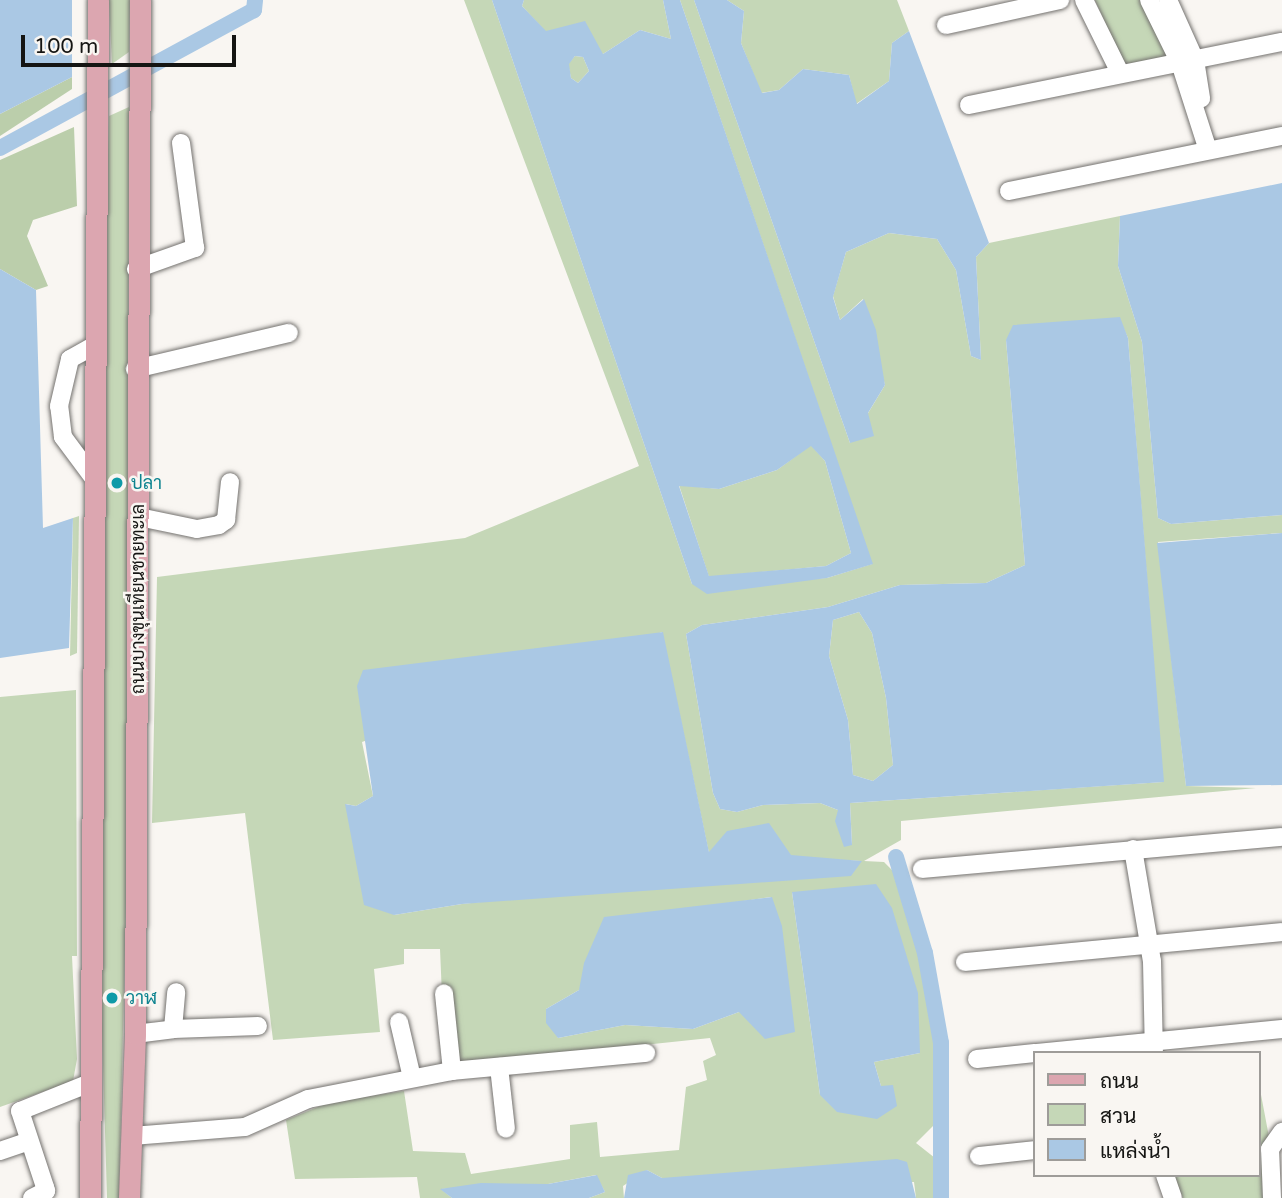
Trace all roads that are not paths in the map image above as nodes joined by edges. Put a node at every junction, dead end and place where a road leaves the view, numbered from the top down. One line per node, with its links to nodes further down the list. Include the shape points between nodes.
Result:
1 (98, 0): 18 (main road)
2 (140, 0): 16 (main road, ถนนบางขุนเทียนชายทะเล)
3 (1060, 0): 7 (street)
4 (1084, 0): 10 (street)
5 (1149, 0): 9 (street)
6 (1168, 0): 9 (street)
7 (946, 25)
8 (1282, 42): 9 (street)
9 (1188, 62): 10 (street); 14 (street)
10 (1120, 73): 11 (street)
11 (969, 106)
12 (1282, 136): 14 (street)
13 (181, 143): 16 (street, via 195,248)
14 (1208, 150): 15 (street)
15 (1009, 191)
16 (136, 269): 19 (main road, ถนนบางขุนเทียนชายทะเล)
17 (289, 333): 19 (street)
18 (92, 347): 20 (main road); 20 (street, via 70,359 59,406 63,437)
19 (135, 369): 22 (main road, ถนนบางขุนเทียนชายทะเล)
20 (92, 476): 36 (main road)
21 (230, 482): 22 (street, via 226,520 219,525 197,529)
22 (139, 517): 35 (main road, ถนนบางขุนเทียนชายทะเล)
23 (1282, 837): 24 (street)
24 (1133, 849): 25 (street); 27 (street)
25 (922, 869)
26 (1282, 932): 27 (street)
27 (1149, 946): 28 (street); 37 (street)
28 (965, 962)
29 (176, 992): 33 (street)
30 (444, 993): 43 (street)
31 (399, 1022): 44 (street)
32 (258, 1026): 33 (street)
33 (173, 1029): 35 (street)
34 (1282, 1029): 37 (street)
35 (135, 1034): 48 (main road, ถนนบางขุนเทียนชายทะเล)
36 (91, 1038): 45 (main road); 56 (main road, via 102,1095)
37 (1154, 1047): 38 (street)
38 (1075, 1051)
39 (646, 1053): 42 (street)
40 (1034, 1053): 41 (street)
41 (977, 1059)
42 (499, 1066): 43 (street); 46 (street)
43 (452, 1071): 44 (street)
44 (412, 1078): 48 (street, via 308,1099 245,1127)
45 (90, 1083): 49 (street, via 22,1108 19,1114); 55 (main road)
46 (506, 1129)
47 (1282, 1132): 59 (street, via 1269,1149)
48 (132, 1136): 57 (main road, ถนนบางขุนเทียนชายทะเล)
49 (29, 1141): 51 (street); 54 (street, via 46,1191)
50 (1034, 1150): 52 (street)
51 (0, 1151)
52 (979, 1156)
53 (1166, 1177): 58 (street)
54 (32, 1198)
55 (90, 1198)
56 (102, 1198)
57 (129, 1198)
58 (1173, 1198)
59 (1272, 1198)

